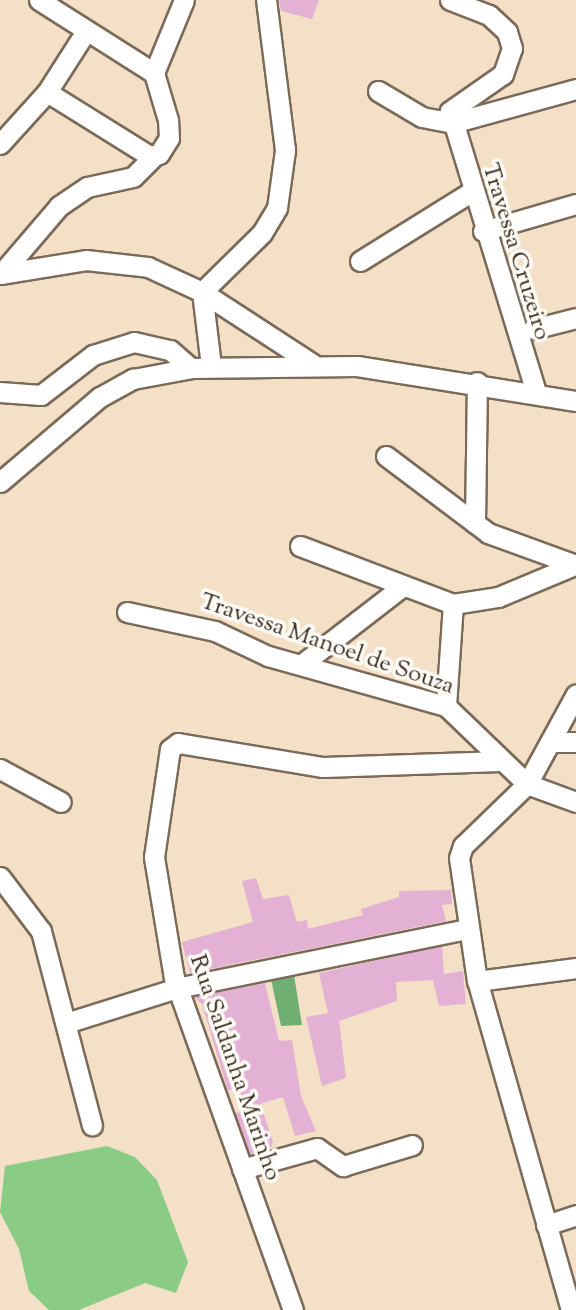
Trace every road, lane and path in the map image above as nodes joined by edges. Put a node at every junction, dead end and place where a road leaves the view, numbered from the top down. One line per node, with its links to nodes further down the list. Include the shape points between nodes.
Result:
1 (39, 0): 5 (street)
2 (184, 0): 6 (street)
3 (266, 0): 18 (street, via 285,150 277,208 262,233)
4 (450, 0): 10 (street, via 489,15 507,32 512,48 503,74 456,102)
5 (86, 31): 6 (street); 9 (street)
6 (154, 72): 12 (street, via 169,138)
7 (576, 89): 10 (street)
8 (378, 91): 10 (street, via 422,117)
9 (47, 92): 11 (street); 12 (street)
10 (452, 124): 13 (street, Travessa Cruzeiro)
11 (0, 144)
12 (154, 156): 17 (street, via 133,177 87,187 65,202)
13 (471, 192): 15 (street, Travessa Cruzeiro); 16 (street)
14 (576, 204): 15 (street)
15 (483, 231): 26 (street, Travessa Cruzeiro)
16 (360, 261)
17 (0, 274): 18 (street, via 116,260 148,267)
18 (202, 292): 21 (street); 22 (street)
19 (576, 318): 20 (street)
20 (533, 329)
21 (313, 364): 22 (street); 24 (street)
22 (211, 366): 23 (street)
23 (191, 368): 25 (street, via 170,350 134,342 93,355 41,395); 29 (street, via 133,379 100,397)
24 (477, 382): 26 (street); 30 (street)
25 (0, 392)
26 (536, 393): 27 (street)
27 (576, 401)
28 (386, 456): 30 (street)
29 (0, 482)
30 (475, 523): 32 (street, via 519,547)
31 (300, 546): 33 (street)
32 (576, 565): 34 (street, via 498,597)
33 (403, 586): 34 (street); 36 (street)
34 (453, 604): 38 (street)
35 (127, 612): 36 (street, Travessa Manoel de Souza, via 215,631)
36 (302, 664): 38 (street, Travessa Manoel de Souza)
37 (576, 694): 40 (street)
38 (446, 706): 41 (street, Travessa Manoel de Souza)
39 (576, 741): 40 (street)
40 (550, 742): 43 (street)
41 (501, 761): 43 (street, Travessa Manoel de Souza); 50 (street, Rua Saldanha Marinho, via 302,765 178,743 168,754 154,857)
42 (0, 769): 44 (street)
43 (527, 783): 45 (street, Travessa Manoel de Souza); 47 (street, via 461,851)
44 (61, 802)
45 (576, 802)
46 (0, 877): 51 (street, via 41,930)
47 (466, 929): 49 (street); 50 (street)
48 (576, 968): 49 (street)
49 (477, 981): 56 (street)
50 (177, 988): 51 (street); 54 (street, Rua Saldanha Marinho)
51 (66, 1023): 52 (street)
52 (92, 1125)
53 (412, 1145): 54 (street, via 343,1166 317,1149)
54 (242, 1169): 57 (street, Rua Saldanha Marinho)
55 (576, 1215): 56 (street)
56 (546, 1225): 58 (street)
57 (293, 1310)
58 (571, 1310)

